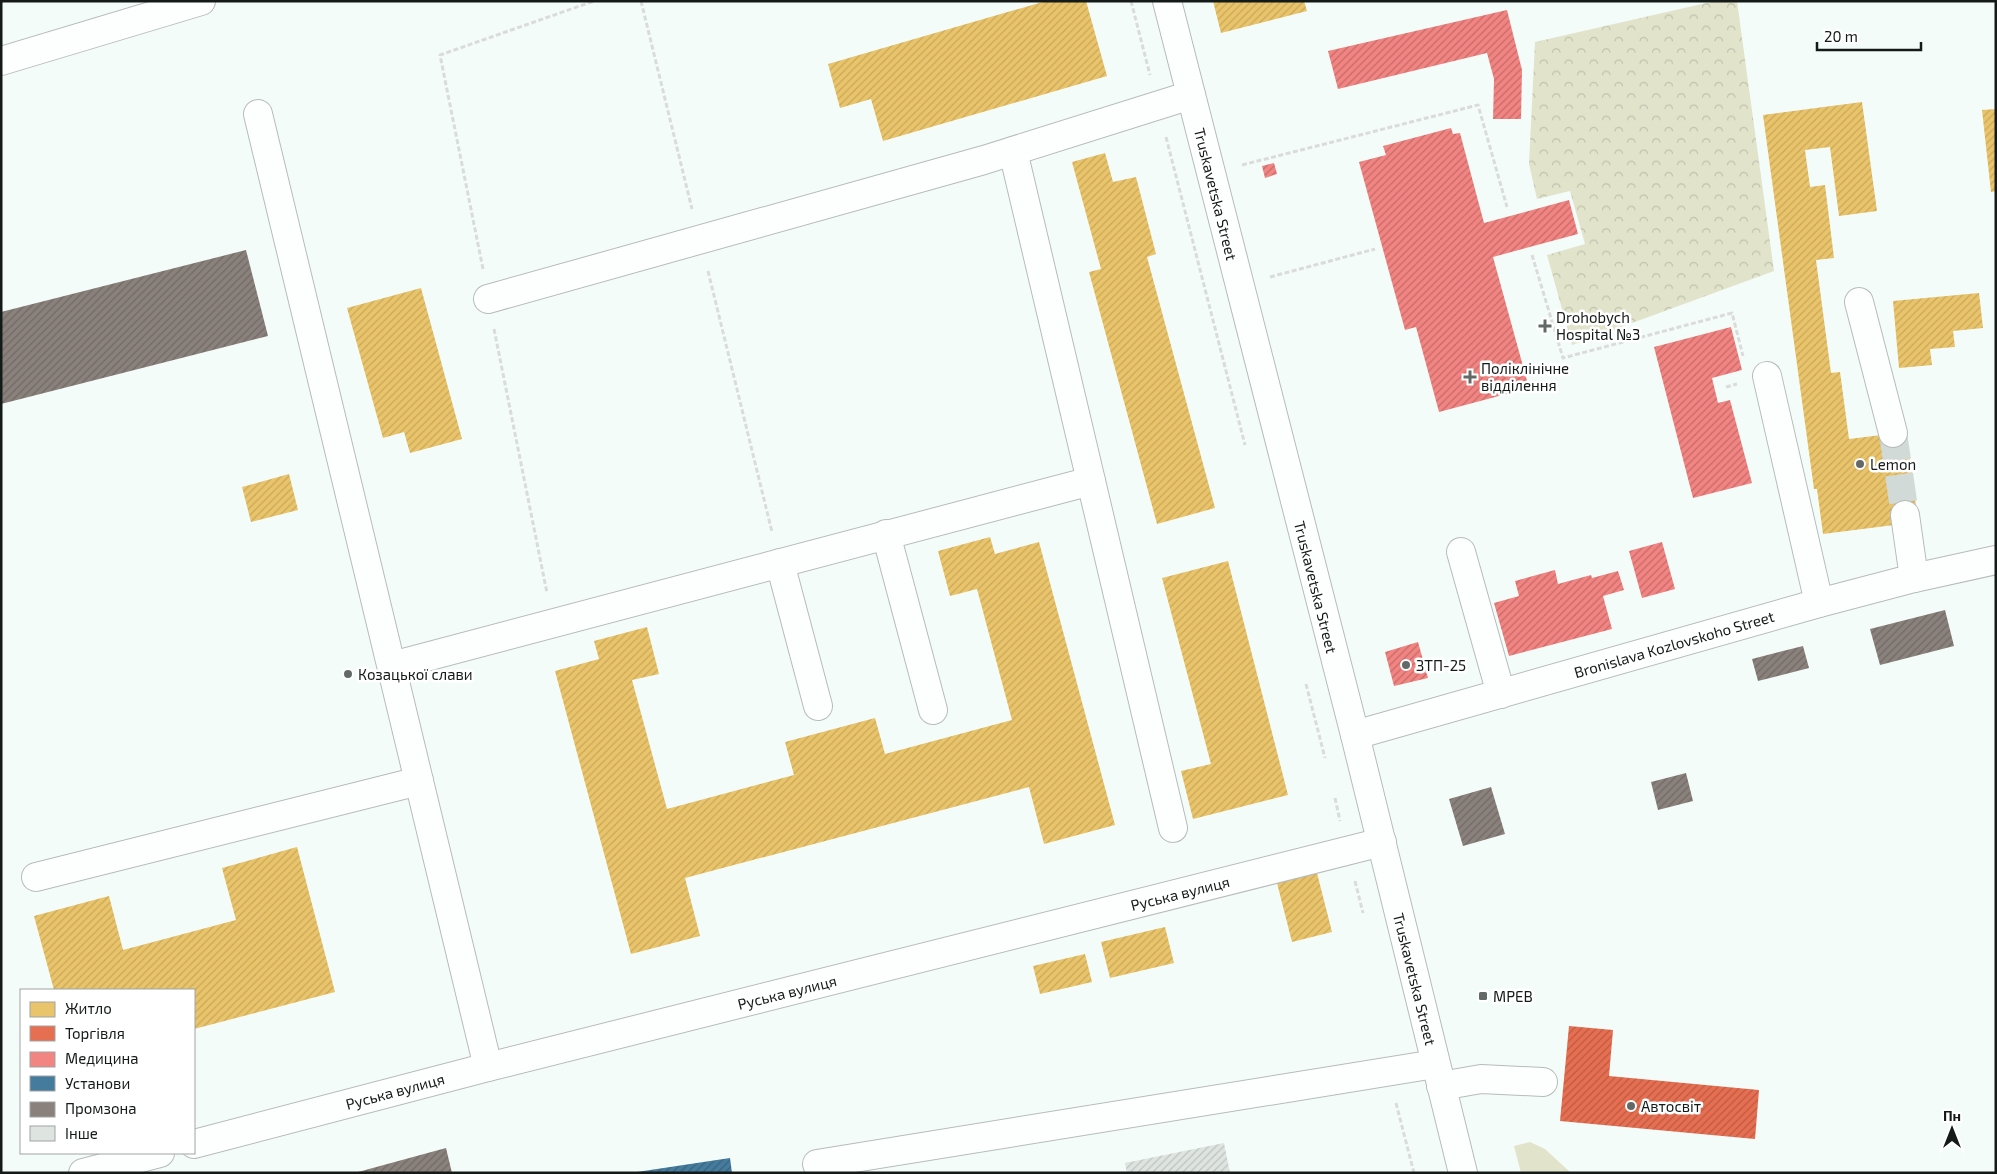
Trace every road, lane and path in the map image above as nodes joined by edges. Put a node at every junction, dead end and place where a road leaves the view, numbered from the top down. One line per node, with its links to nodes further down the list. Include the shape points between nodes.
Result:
1 (201, 1): 6 (street)
2 (594, 1): 17 (path, via 440,55)
3 (641, 1): 13 (path)
4 (1131, 1): 8 (path)
5 (1167, 1): 7 (street, Truskavetska Street)
6 (1, 61)
7 (1191, 95): 8 (street); 36 (street, Truskavetska Street)
8 (1158, 105): 10 (street); 21 (path)
9 (258, 114): 31 (street)
10 (1013, 151): 13 (street); 22 (street)
11 (1240, 166): 12 (path, via 1478,105)
12 (1507, 207)
13 (700, 240): 17 (street); 27 (path)
14 (1375, 249): 16 (path)
15 (1532, 255): 19 (path, via 1563,358 1732,313)
16 (1269, 278)
17 (488, 299): 30 (path)
18 (1859, 302): 20 (street)
19 (1756, 369): 29 (street)
20 (1893, 434)
21 (1247, 452)
22 (1091, 481): 24 (street); 40 (street)
23 (1905, 515): 28 (street)
24 (886, 534): 27 (street); 35 (street)
25 (1461, 552): 33 (street)
26 (1996, 560): 28 (street, Bronislava Kozlovskoho Street)
27 (780, 563): 30 (street); 34 (street)
28 (1914, 578): 29 (street, Bronislava Kozlovskoho Street)
29 (1819, 603): 33 (street, Bronislava Kozlovskoho Street)
30 (553, 623): 31 (street)
31 (392, 666): 38 (street)
32 (1306, 683): 37 (path)
33 (1501, 694): 36 (street, Bronislava Kozlovskoho Street)
34 (818, 706)
35 (933, 710)
36 (1355, 735): 41 (street, Truskavetska Street)
37 (1326, 760)
38 (420, 781): 43 (street); 45 (street)
39 (1335, 797): 42 (path)
40 (1173, 828)
41 (1382, 842): 42 (street, Руська вулиця); 47 (street, Truskavetska Street)
42 (1347, 851): 44 (path); 45 (street, Руська вулиця)
43 (36, 877)
44 (1364, 916)
45 (488, 1067): 49 (street, Руська вулиця)
46 (1394, 1071): 47 (street); 51 (street); 53 (path, via 1396,1106)
47 (1438, 1075): 48 (street); 54 (street, Truskavetska Street)
48 (1543, 1082)
49 (195, 1144)
50 (156, 1154): 52 (street)
51 (817, 1164)
52 (84, 1173)
53 (1414, 1173)
54 (1463, 1173)

